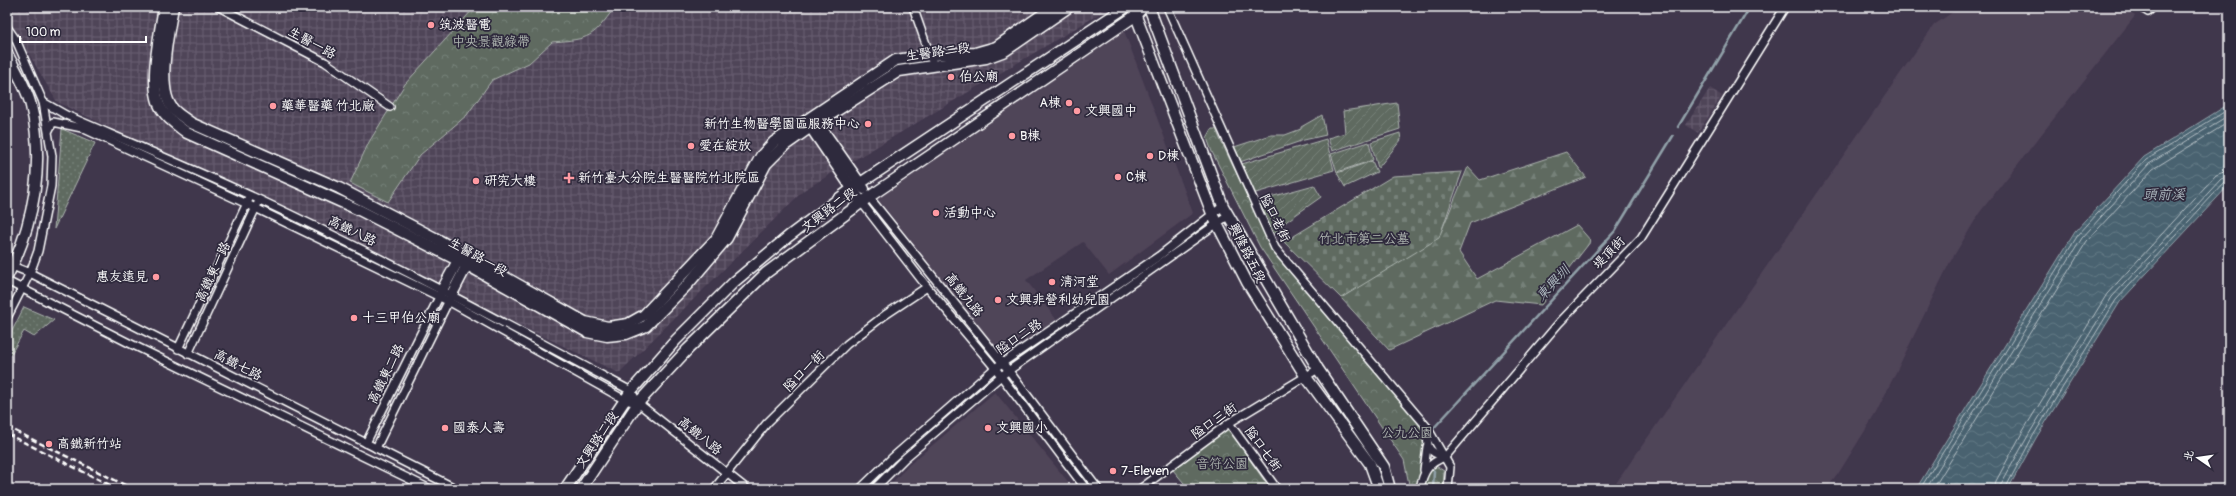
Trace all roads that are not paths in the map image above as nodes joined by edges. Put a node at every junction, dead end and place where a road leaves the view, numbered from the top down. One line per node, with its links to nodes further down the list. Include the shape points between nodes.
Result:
1 (164, 7): 22 (street, 生醫路一段, via 156,56 155,85 161,109 170,121 187,133)
2 (173, 7): 22 (street, 生醫路一段, via 165,57 164,86 173,110 192,124)
3 (219, 7): 19 (street, 生醫一路, via 325,62)
4 (913, 7): 17 (street)
5 (1053, 7): 17 (street, 生醫路二段, via 996,47)
6 (1069, 7): 17 (street, 生醫路二段, via 1005,51 967,62)
7 (1126, 7): 23 (street, 文興路二段)
8 (1143, 7): 14 (street, 文興路二段)
9 (1149, 7): 28 (street, 興隆路五段)
10 (1166, 7): 53 (street, 隘口老街, via 1275,248)
11 (1785, 7): 57 (street, 堤頂街, via 1641,238 1559,323)
12 (2140, 7): 13 (street, via 2148,12)
13 (2153, 7)
14 (1134, 12): 26 (street, 文興路二段); 31 (street, 興隆路五段)
15 (7, 27): 18 (street, via 16,40)
16 (7, 53): 33 (street, via 31,105 37,182 22,246)
17 (932, 60): 20 (street, 生醫路二段, via 896,60)
18 (43, 102): 21 (street); 24 (street, 高鐵八路, via 66,115)
19 (390, 107)
20 (812, 121): 23 (street, 高鐵九路); 32 (street, 生醫路一段, via 774,142 761,156 716,239 644,315 628,324 608,327 585,322)
21 (49, 130): 27 (street, 高鐵八路, via 53,122 82,128); 34 (street, via 52,156 51,186 38,251)
22 (276, 166): 32 (street, 生醫路一段, via 359,210)
23 (857, 186): 26 (street, 高鐵九路); 49 (street, 文興路二段, via 789,236 734,282 676,340)
24 (251, 196): 25 (street, 高鐵八路); 27 (street, 高鐵東一路)
25 (260, 200): 29 (street, 高鐵東一路); 39 (street, 高鐵八路)
26 (865, 200): 37 (street, 高鐵九路); 43 (street, 高鐵九路); 51 (street, 文興路二段, via 766,273 688,349)
27 (247, 204): 29 (street, 高鐵八路); 41 (street, 高鐵東一路)
28 (1223, 206): 30 (street, 興隆路五段); 31 (street, 隘口二路)
29 (255, 207): 39 (street, 高鐵八路); 42 (street, 高鐵東一路)
30 (1229, 216): 31 (street, 隘口二路); 45 (street, 興隆路五段)
31 (1216, 220): 43 (street, 隘口二路); 46 (street, 隘口二路); 48 (street, 興隆路五段, via 1247,282)
32 (464, 259): 39 (street, 高鐵東二路)
33 (10, 265): 34 (street, 高鐵七路); 35 (street)
34 (30, 273): 38 (street); 41 (street, 高鐵七路)
35 (7, 278)
36 (7, 281): 38 (street, 高鐵七路)
37 (927, 287): 44 (street, 高鐵九路); 58 (street, 隘口一街, via 847,344 767,423)
38 (23, 288): 40 (street); 60 (street, 高鐵七路, via 129,343)
39 (445, 295): 49 (street, 高鐵八路); 50 (street, 高鐵八路); 54 (street, 高鐵東二路); 56 (street, 高鐵東二路)
40 (7, 318)
41 (178, 349): 42 (street, 高鐵七路)
42 (188, 354): 54 (street, 高鐵七路)
43 (1003, 363): 44 (street, 隘口二路); 46 (street, 高鐵九路)
44 (995, 368): 47 (street, 高鐵九路); 66 (street, 隘口二路)
45 (1318, 369): 48 (street, 隘口三街); 73 (street, 興隆路五段, via 1384,468)
46 (1009, 371): 47 (street, 隘口二路); 69 (street, 高鐵九路)
47 (1001, 376): 67 (street, 隘口二路, via 905,458); 68 (street, 高鐵九路)
48 (1306, 377): 52 (street, 隘口三街); 72 (street, 興隆路五段, via 1370,464)
49 (631, 391): 50 (street, 文興路二段); 51 (street, 高鐵八路)
50 (625, 400): 51 (street, 高鐵八路); 62 (street, 文興路二段)
51 (638, 403): 58 (street, 高鐵八路); 63 (street, 文興路二段)
52 (1229, 424): 70 (street, 隘口三街); 71 (street, 隘口七街)
53 (1426, 427): 55 (street); 57 (street, 隘口老街)
54 (366, 443): 56 (street, 高鐵七路)
55 (1427, 447): 57 (street, via 1433,454); 59 (street)
56 (376, 448): 61 (street, 高鐵七路)
57 (1445, 457): 59 (street, 堤頂街, via 1433,461); 75 (street, 隘口老街, via 1450,467)
58 (727, 473): 64 (street, 隘口一街); 65 (street, 高鐵八路)
59 (1423, 473): 74 (street)
60 (430, 489)
61 (457, 489)
62 (565, 489)
63 (581, 489)
64 (714, 489)
65 (747, 489)
66 (860, 489)
67 (874, 489)
68 (1086, 489)
69 (1098, 489)
70 (1140, 489)
71 (1277, 489)
72 (1379, 489)
73 (1390, 489)
74 (1420, 489)
75 (1448, 489)

